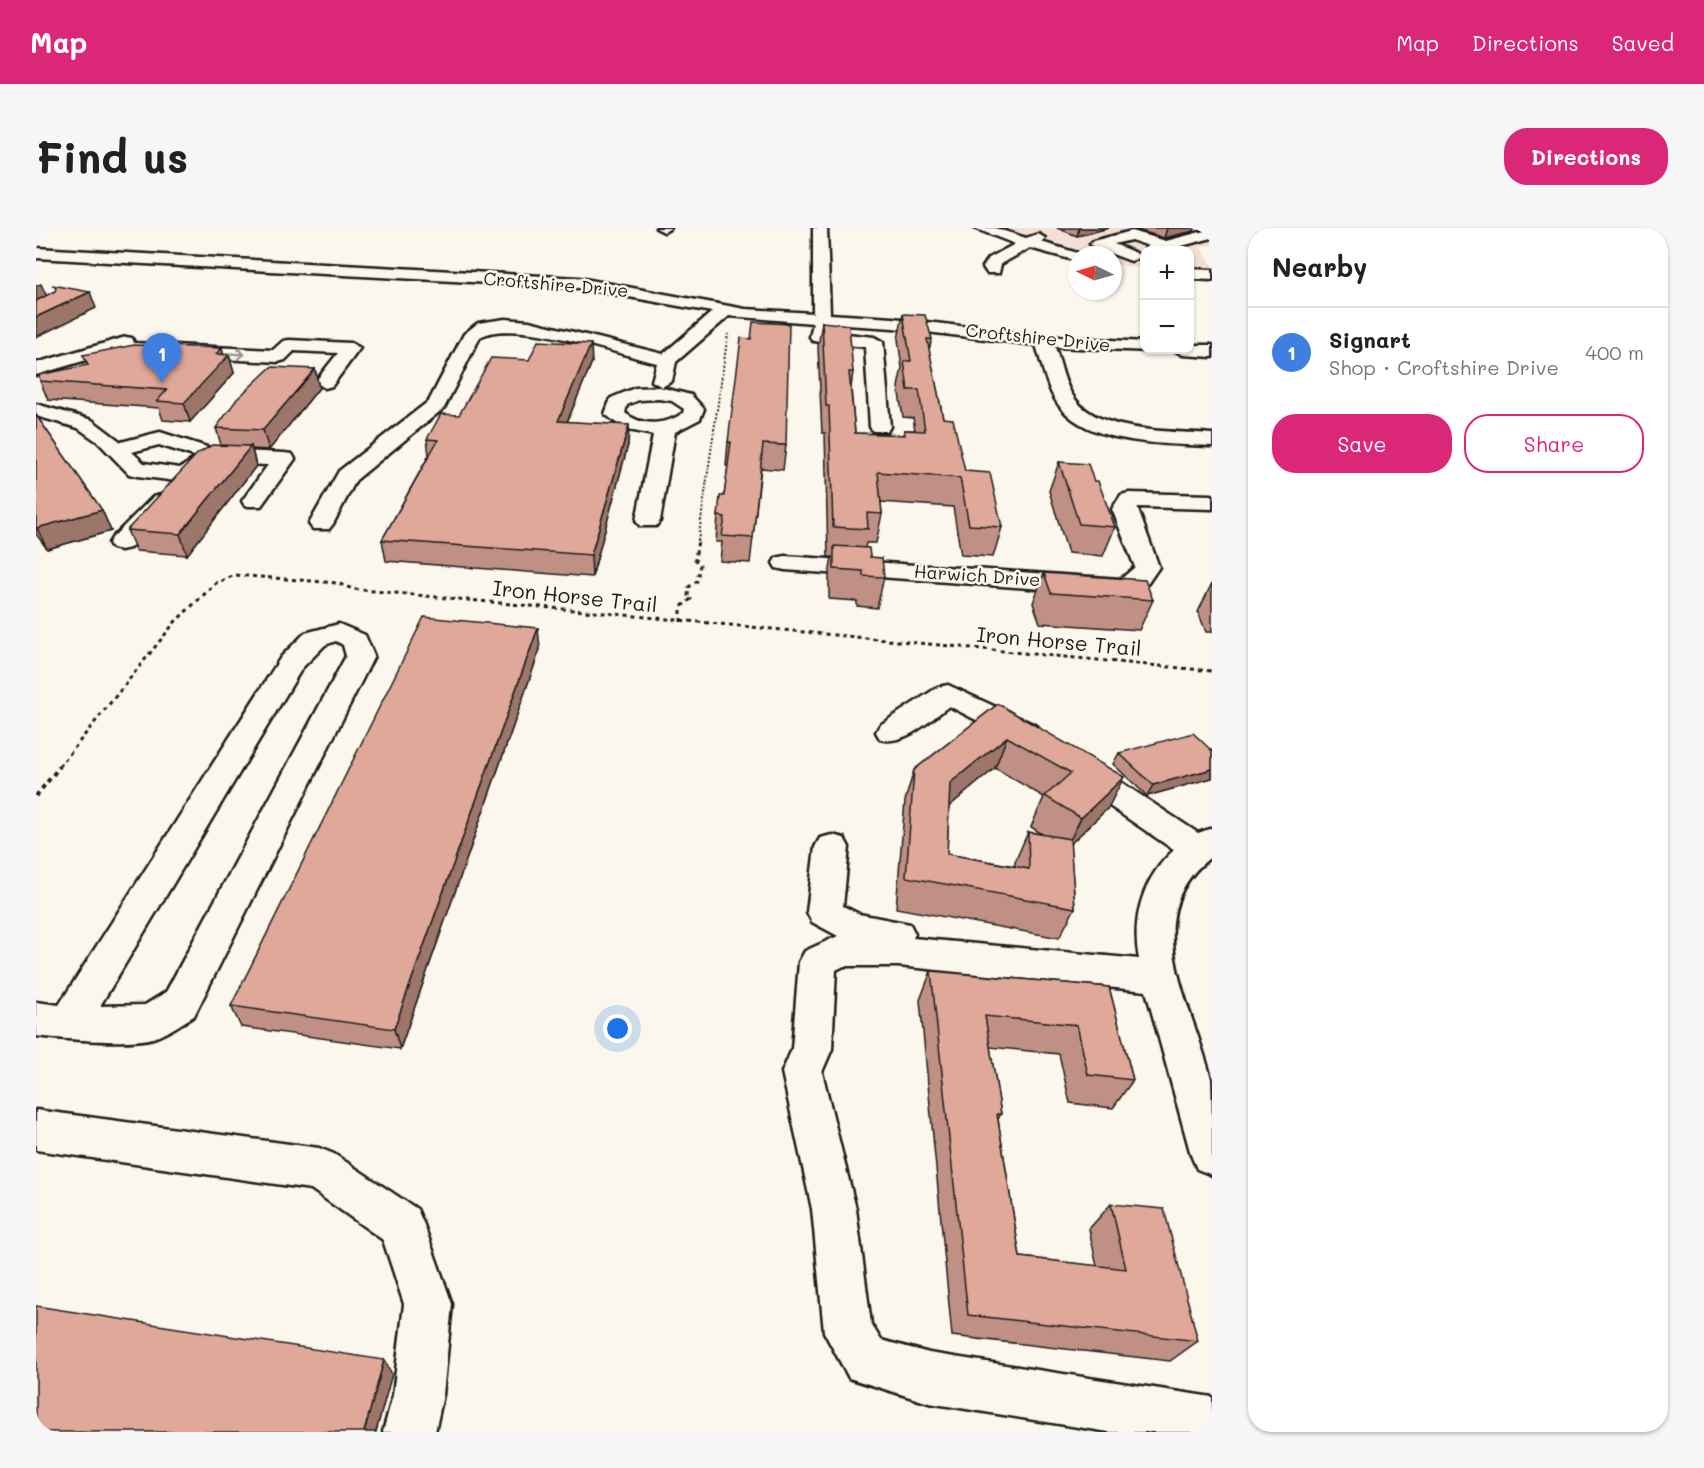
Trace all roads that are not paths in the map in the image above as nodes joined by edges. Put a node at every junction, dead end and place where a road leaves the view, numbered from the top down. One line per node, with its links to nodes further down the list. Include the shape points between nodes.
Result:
1 (820, 228): 16 (street)
2 (981, 228): 5 (street)
3 (1036, 228): 5 (street, via 1041,234)
4 (1211, 230): 7 (street)
5 (1030, 245): 9 (street); 12 (street, via 995,261)
6 (1154, 246): 10 (street, via 1132,235 1098,244)
7 (1164, 246)
8 (36, 253): 15 (street, Croftshire Drive, via 579,283)
9 (1068, 254)
10 (1140, 259): 11 (street)
11 (1122, 262)
12 (993, 270)
13 (1194, 274): 14 (street)
14 (1212, 275)
15 (724, 311): 16 (street, Croftshire Drive); 21 (street)
16 (822, 319): 17 (street, Croftshire Drive); 27 (street, via 819,337 874,342)
17 (1044, 341): 18 (street, Croftshire Drive); 28 (street, via 1066,400 1080,414 1129,432)
18 (1140, 347)
19 (1194, 350): 20 (street)
20 (1212, 351)
21 (666, 360): 24 (street); 36 (street, via 529,326 484,327 473,334 437,404 347,476)
22 (36, 369): 23 (street, via 114,348 351,348)
23 (325, 382)
24 (659, 393): 26 (street, via 683,398 694,409 687,421); 26 (street, via 625,398 614,408 615,414 628,424)
25 (36, 410): 29 (street, via 85,424)
26 (665, 428): 35 (street)
27 (880, 428)
28 (1207, 440): 31 (street)
29 (117, 449): 30 (street, via 160,438); 32 (street, via 137,469)
30 (214, 456): 32 (street); 33 (street, via 284,459)
31 (1212, 460)
32 (183, 474): 37 (street)
33 (253, 501)
34 (1212, 502): 38 (street, Harwich Drive, via 1129,500 1124,509 1147,567 1135,584 1122,587)
35 (648, 521)
36 (321, 524)
37 (121, 543)
38 (785, 563)
39 (891, 732): 40 (street, via 948,694 1023,732)
40 (1204, 844): 42 (street, via 1179,863 1161,894 1154,935)
41 (832, 847): 42 (street, via 825,912 837,922 861,930)
42 (1160, 969): 45 (street); 46 (street, via 898,951 839,951 818,962 812,1049 802,1072 834,1209 848,1332 867,1360 929,1378)
43 (53, 1021): 43 (street, via 150,1022 180,1004 360,656 355,641 339,632 315,639 291,663)
44 (36, 1130): 47 (street, via 319,1169 400,1224 428,1304 418,1395)
45 (1212, 1155)
46 (1212, 1423)
47 (409, 1432)

